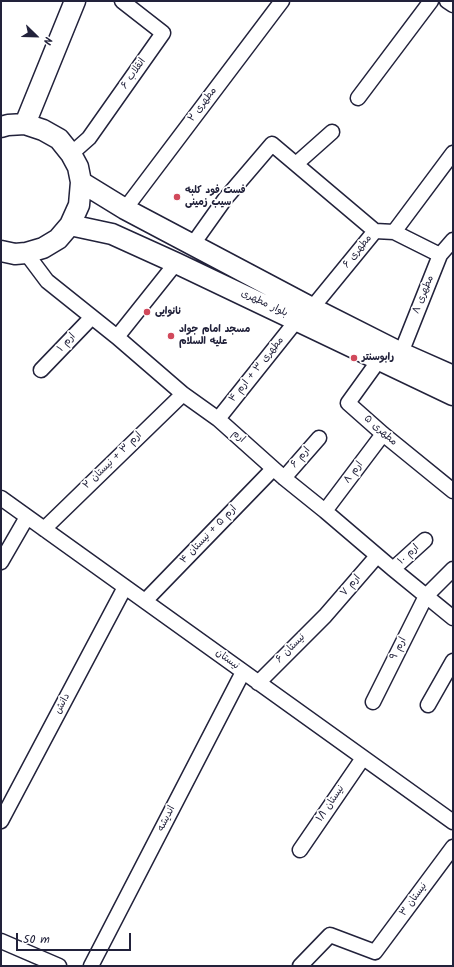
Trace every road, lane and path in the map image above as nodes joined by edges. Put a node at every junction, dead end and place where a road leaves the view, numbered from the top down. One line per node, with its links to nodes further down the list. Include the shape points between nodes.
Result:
1 (75, 1): 8 (main road)
2 (122, 1): 12 (street, انقلاب ۶, via 163,33 89,138)
3 (282, 1): 15 (street, مطهری ۲)
4 (431, 1): 7 (street)
5 (447, 1): 6 (street)
6 (453, 5)
7 (358, 98)
8 (25, 124): 9 (main road); 12 (main road, via 59,139)
9 (1, 127)
10 (332, 132): 13 (street)
11 (453, 153): 18 (street)
12 (72, 154): 14 (main road)
13 (296, 164): 17 (street); 20 (street, via 272,144 225,199)
14 (81, 182): 15 (main road, بلوار مطهری); 16 (main road, via 80,205)
15 (125, 208): 20 (main road, بلوار مطهری)
16 (70, 225): 22 (main road, via 53,242); 24 (main road, بلوار مطهری, via 112,234)
17 (375, 231): 18 (street, مطهری ۶); 25 (street, مطهری ۶)
18 (394, 232): 23 (street)
19 (453, 240): 23 (street, مطهری ۸)
20 (193, 244): 25 (main road, بلوار مطهری)
21 (1, 251): 22 (main road)
22 (26, 253): 26 (street, ارم, via 47,280)
23 (440, 255): 28 (street, مطهری ۸)
24 (176, 263): 25 (main road, بلوار مطهری); 27 (street)
25 (305, 314): 28 (main road, بلوار مطهری); 29 (main road, بلوار مطهری); 34 (street, مطهری ۳ + ارم ۴)
26 (92, 317): 27 (street, ارم); 30 (street, ارم ۱)
27 (117, 337): 32 (street, ارم)
28 (401, 353): 31 (main road, بلوار مطهری)
29 (379, 360): 33 (main road, بلوار مطهری); 35 (street, مطهری ۵, via 348,403)
30 (41, 370)
31 (453, 376)
32 (183, 394): 34 (street, ارم); 42 (street, ارم ۳ + نیستان ۲)
33 (453, 395)
34 (218, 419): 37 (street, ارم)
35 (384, 434): 38 (street, مطهری ۵); 40 (street, ارم ۸)
36 (319, 438): 37 (street, ارم ۶)
37 (279, 474): 40 (street, ارم); 50 (street, ارم ۵ + نیستان ۴)
38 (453, 491)
39 (1, 498): 41 (street, نیستان)
40 (325, 511): 44 (street, ارم)
41 (27, 517): 42 (street, نیستان); 45 (street)
42 (44, 529): 48 (street, نیستان)
43 (425, 540): 47 (street, ارم ۱۰)
44 (377, 556): 47 (street, ارم); 51 (street, ارم ۷)
45 (1, 562)
46 (453, 568): 49 (street, ارم ۹)
47 (393, 569): 49 (street, ارم)
48 (125, 587): 50 (street, نیستان); 59 (street, دانش)
49 (426, 596): 52 (street, ارم); 56 (street, ارم ۹)
50 (145, 601): 54 (street, نیستان)
51 (325, 616): 55 (street, نیستان ۶)
52 (453, 618)
53 (453, 661): 57 (street)
54 (243, 672): 55 (street, نیستان); 65 (street, اندیشه)
55 (258, 683): 58 (street, نیستان)
56 (372, 702)
57 (428, 705)
58 (363, 758): 60 (street, نیستان); 62 (street, نیستان ۱/۱)
59 (1, 821)
60 (453, 822)
61 (453, 847): 66 (street, نیستان ۳, via 375,952 330,936)
62 (300, 850)
63 (1, 941): 64 (street)
64 (59, 966)
65 (91, 966)
66 (300, 966)

